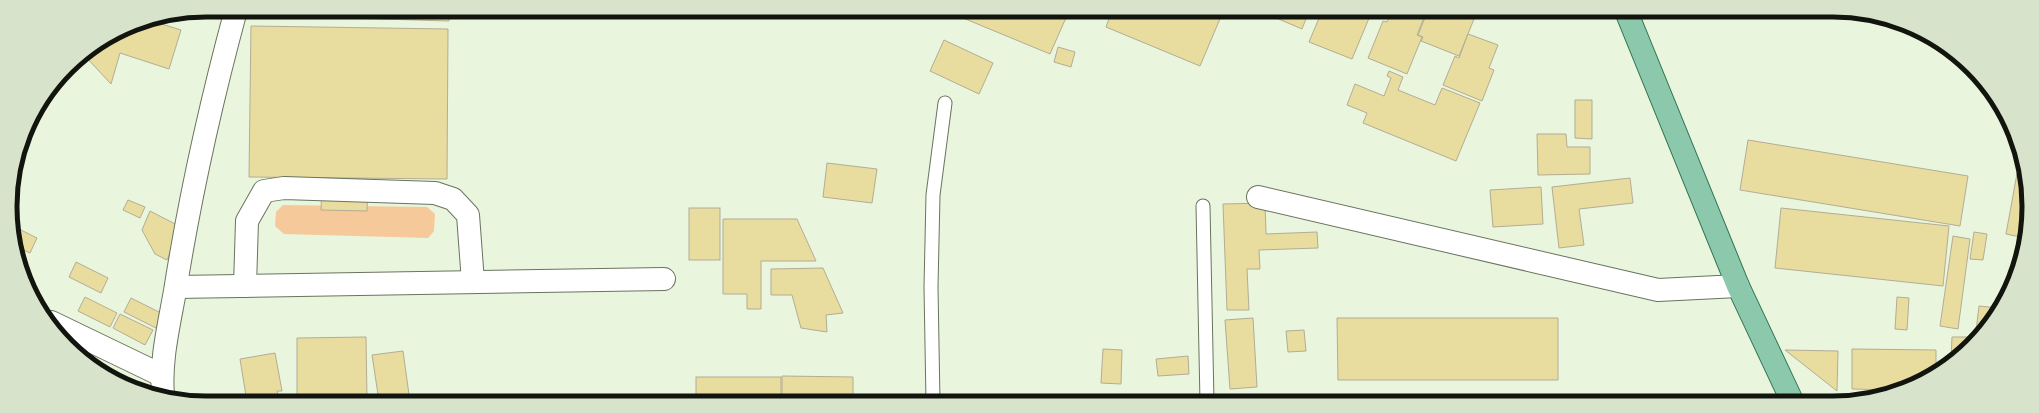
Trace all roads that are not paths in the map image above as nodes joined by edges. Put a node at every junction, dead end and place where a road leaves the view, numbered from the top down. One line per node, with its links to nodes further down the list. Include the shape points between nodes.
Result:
1 (234, 17): 10 (street, via 214,91)
2 (1628, 17): 9 (main road)
3 (945, 103): 13 (lane, via 933,195 931,288)
4 (1258, 197): 9 (street, via 1658,290)
5 (1203, 206): 14 (lane)
6 (664, 279): 7 (street)
7 (473, 282): 8 (street); 8 (street, via 468,215 453,199 435,193 284,188 264,191 247,221)
8 (245, 286): 10 (street)
9 (1738, 286): 15 (main road)
10 (176, 287): 12 (street)
11 (61, 328): 12 (street)
12 (162, 385)
13 (934, 396)
14 (1207, 396)
15 (1790, 396)

